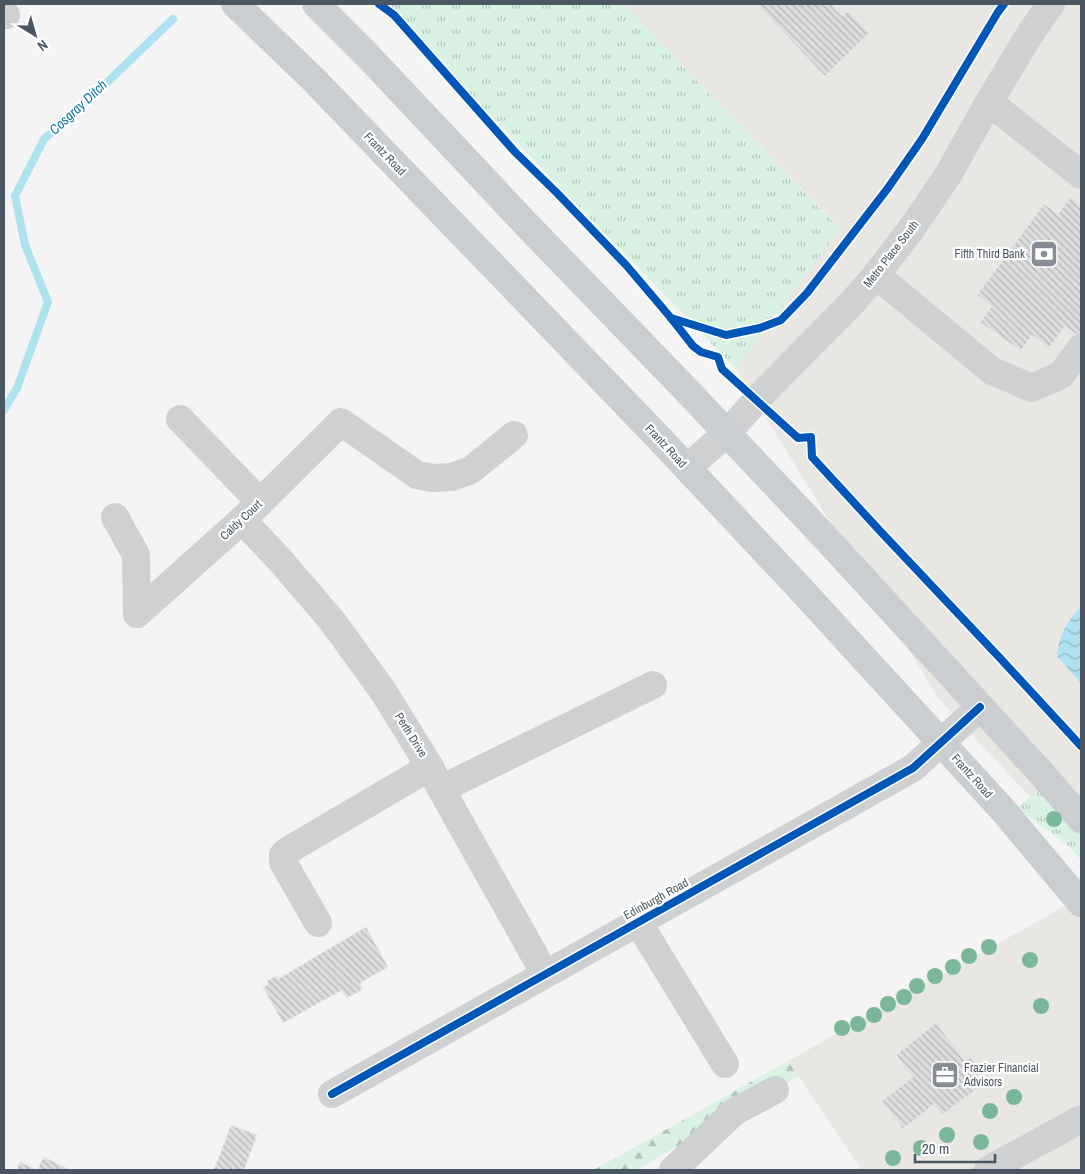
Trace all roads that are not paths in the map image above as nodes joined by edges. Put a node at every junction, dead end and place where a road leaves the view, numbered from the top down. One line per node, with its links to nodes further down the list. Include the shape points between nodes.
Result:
1 (235, 4): 11 (main road, Frantz Road, via 313,79)
2 (316, 4): 9 (main road)
3 (1051, 4): 4 (street, Metro Place South)
4 (989, 102): 5 (street); 6 (street, Metro Place South, via 948,175)
5 (1081, 175)
6 (876, 276): 7 (street, via 992,371 1032,388 1061,375); 9 (street, Metro Place South)
7 (1081, 348)
8 (180, 419): 12 (street, Perth Drive)
9 (727, 433): 11 (street, Metro Place South); 15 (main road)
10 (514, 435): 12 (street, Caldy Court, via 471,470 452,477 432,478 417,475 341,422)
11 (687, 468): 16 (main road, Frantz Road)
12 (251, 511): 13 (street, Caldy Court, via 137,614 136,555); 17 (street, Perth Drive, via 280,560 333,622 383,690)
13 (114, 517)
14 (653, 685): 17 (street)
15 (980, 707): 16 (street, Edinburgh Road); 18 (main road)
16 (940, 742): 19 (main road, Frantz Road); 20 (street, Edinburgh Road, via 913,768)
17 (436, 778): 21 (street, via 283,855 283,862); 22 (street, Perth Drive)
18 (1081, 819)
19 (1081, 903)
20 (638, 922): 22 (street, Edinburgh Road); 23 (street)
21 (318, 923)
22 (545, 974): 25 (street, Edinburgh Road)
23 (725, 1064)
24 (775, 1090): 27 (street, via 734,1112)
25 (332, 1094)
26 (1081, 1119): 28 (street)
27 (672, 1170)
28 (988, 1170)

